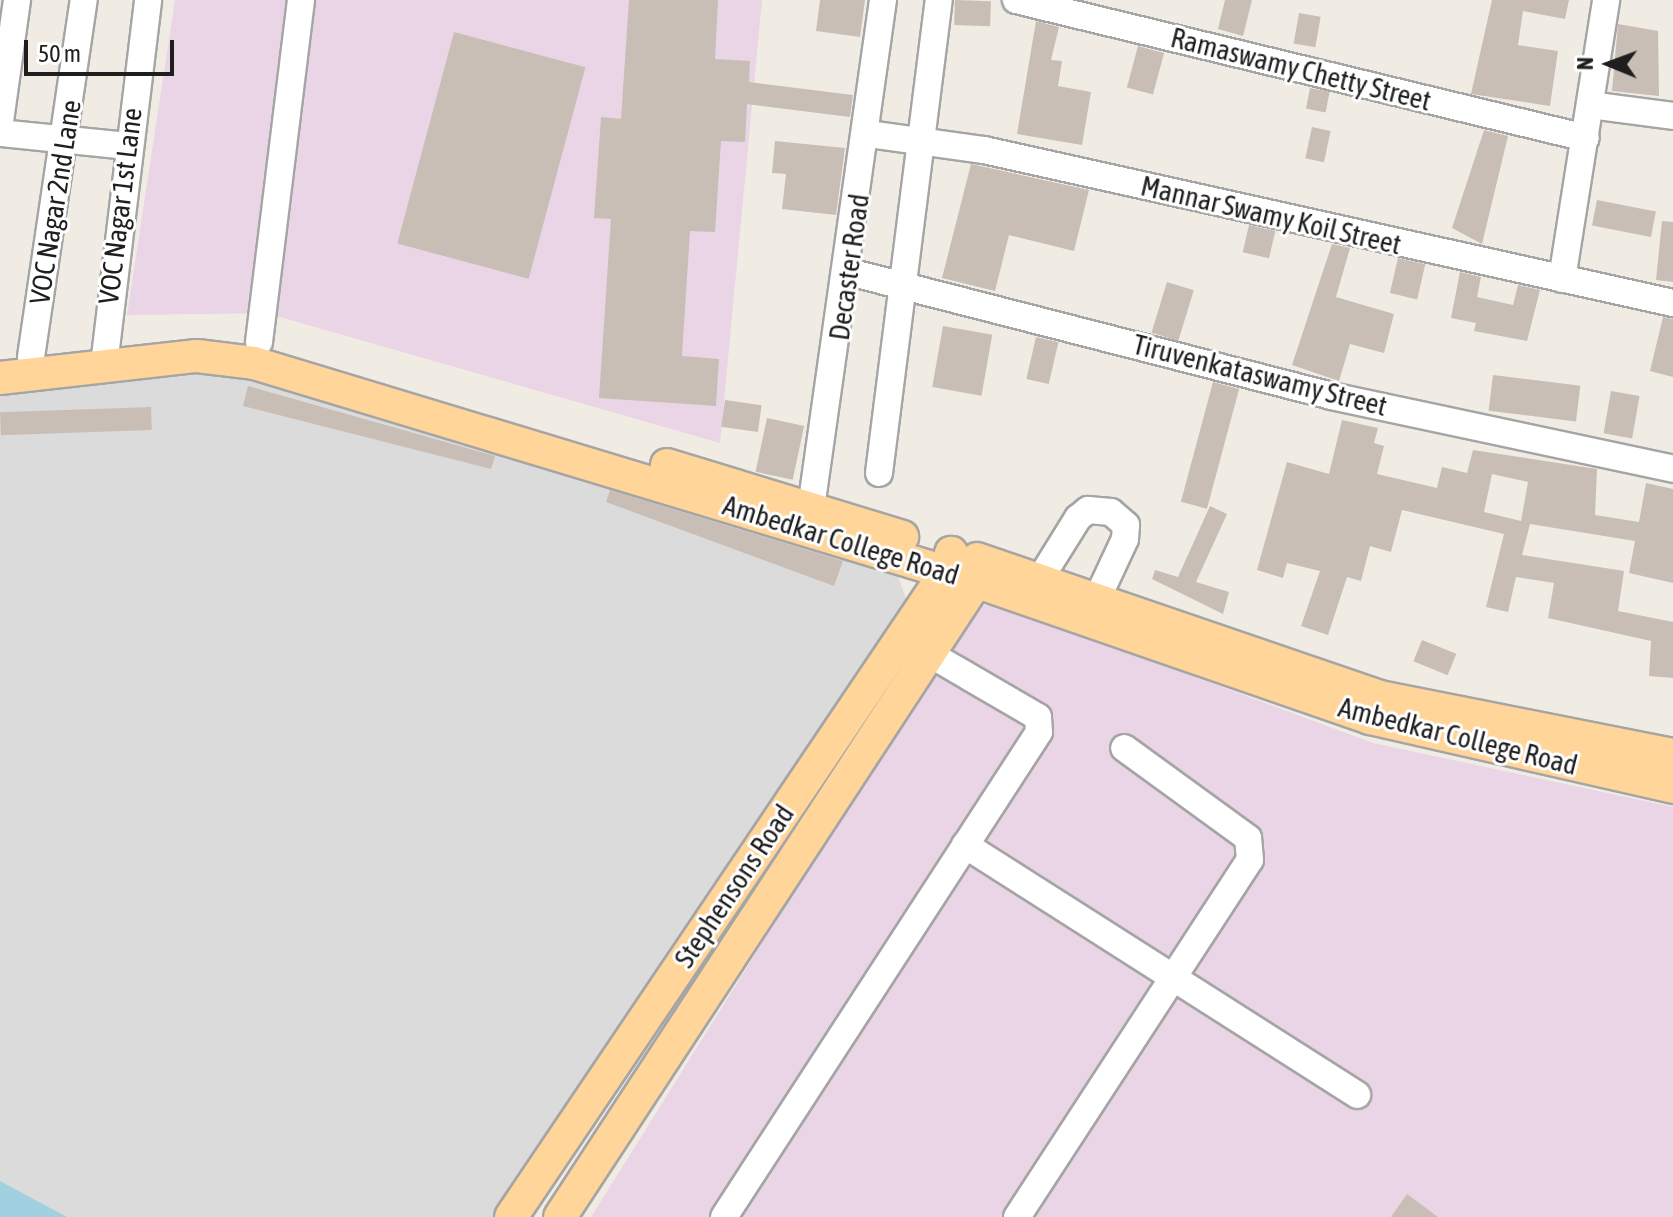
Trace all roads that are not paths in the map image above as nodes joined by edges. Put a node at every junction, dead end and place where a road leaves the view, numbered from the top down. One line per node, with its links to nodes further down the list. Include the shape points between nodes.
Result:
1 (17, 0): 11 (street)
2 (84, 0): 15 (street, VOC Nagar 2nd Lane)
3 (148, 0): 17 (street, VOC Nagar 1st Lane)
4 (301, 0): 22 (street)
5 (883, 0): 13 (street, Decaster Road)
6 (939, 0): 16 (street)
7 (1016, 0): 14 (street, Ramaswamy Chetty Street)
8 (1606, 0): 9 (street)
9 (1590, 105): 10 (street); 14 (street)
10 (1673, 116)
11 (0, 121)
12 (0, 133): 15 (street)
13 (868, 134): 16 (street, Mannar Swamy Koil Street); 18 (street, Decaster Road)
14 (1586, 138): 19 (street)
15 (66, 139): 17 (street); 24 (street, VOC Nagar 2nd Lane)
16 (925, 139): 19 (street, Mannar Swamy Koil Street); 20 (street)
17 (127, 146): 23 (street, VOC Nagar 1st Lane)
18 (849, 272): 20 (street, Tiruvenkataswamy Street); 28 (street, Decaster Road)
19 (1562, 279): 21 (street, Mannar Swamy Koil Street)
20 (908, 281): 26 (street, Tiruvenkataswamy Street, via 1331,396); 27 (street)
21 (1673, 303)
22 (259, 342): 23 (main road, Ambedkar College Road, via 203,337); 28 (main road, Ambedkar College Road)
23 (103, 357): 24 (main road, Ambedkar College Road); 25 (main road, Ambedkar College Road); 28 (main road, Ambedkar College Road, via 197,356 254,363)
24 (16, 359)
25 (0, 378)
26 (1673, 469)
27 (879, 473)
28 (812, 520): 29 (main road, Ambedkar College Road)
29 (965, 567): 30 (main road, Ambedkar College Road); 32 (main road, Stephensons Road); 35 (main road, Ambedkar College Road, via 1370,718); 39 (main road, Stephensons Road)
30 (1040, 579): 31 (main road, Ambedkar College Road); 31 (street, via 1078,518 1088,510 1111,512 1126,525 1125,539)
31 (1097, 599): 34 (main road, Ambedkar College Road, via 1380,697)
32 (928, 653): 36 (street, via 1038,717 1039,732); 40 (main road, Stephensons Road)
33 (1124, 748): 37 (street, via 1248,838 1250,860)
34 (1673, 755)
35 (1673, 787)
36 (965, 845): 37 (street); 41 (street)
37 (1174, 979): 38 (street); 42 (street)
38 (1357, 1095)
39 (511, 1217)
40 (560, 1217)
41 (724, 1217)
42 (1017, 1217)

